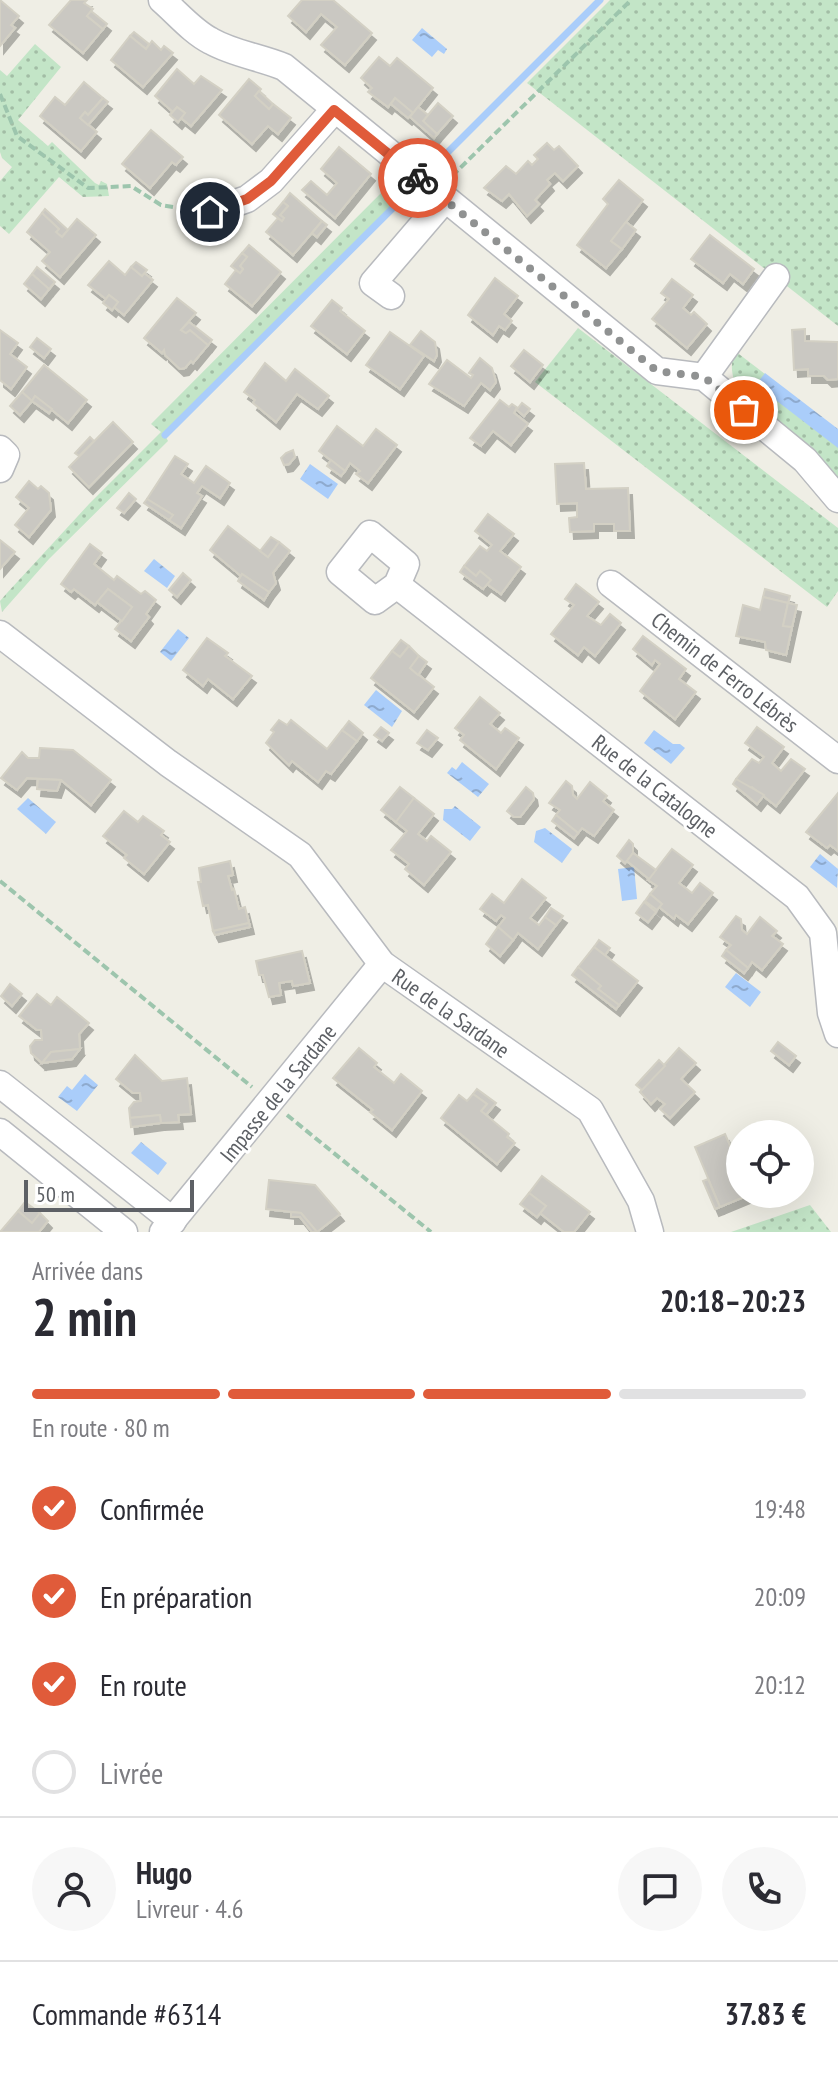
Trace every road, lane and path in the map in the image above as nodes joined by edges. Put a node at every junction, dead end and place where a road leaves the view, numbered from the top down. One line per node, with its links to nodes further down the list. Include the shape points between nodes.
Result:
1 (162, 0): 4 (street, via 208,40 284,67)
2 (631, 0): 5 (path)
3 (0, 94): 6 (path, via 17,136 88,188 131,186 161,205)
4 (334, 110): 5 (street); 6 (street, via 271,181 247,199)
5 (440, 195): 8 (street, via 373,283); 9 (street, via 657,371)
6 (210, 212)
7 (776, 277): 9 (street)
8 (391, 296)
9 (704, 377): 12 (street, via 805,460)
10 (0, 449): 11 (street, via 6,455)
11 (0, 469)
12 (838, 499)
13 (611, 584): 16 (street, Chemin de Ferro Lébrès)
14 (397, 585): 19 (street, Rue de la Catalogne, via 797,897 823,933)
15 (0, 634): 18 (street, Rue de la Sardane, via 168,763 300,855)
16 (838, 760)
17 (0, 881): 21 (path)
18 (382, 964): 21 (street, Impasse de la Sardane); 26 (street, Rue de la Sardane, via 590,1110 641,1201)
19 (838, 1034)
20 (0, 1084): 23 (street, Impasse de la Sardane)
21 (270, 1102): 23 (street, Impasse de la Sardane); 25 (path)
22 (0, 1132): 24 (street)
23 (168, 1226)
24 (124, 1232)
25 (431, 1232)
26 (650, 1232)

